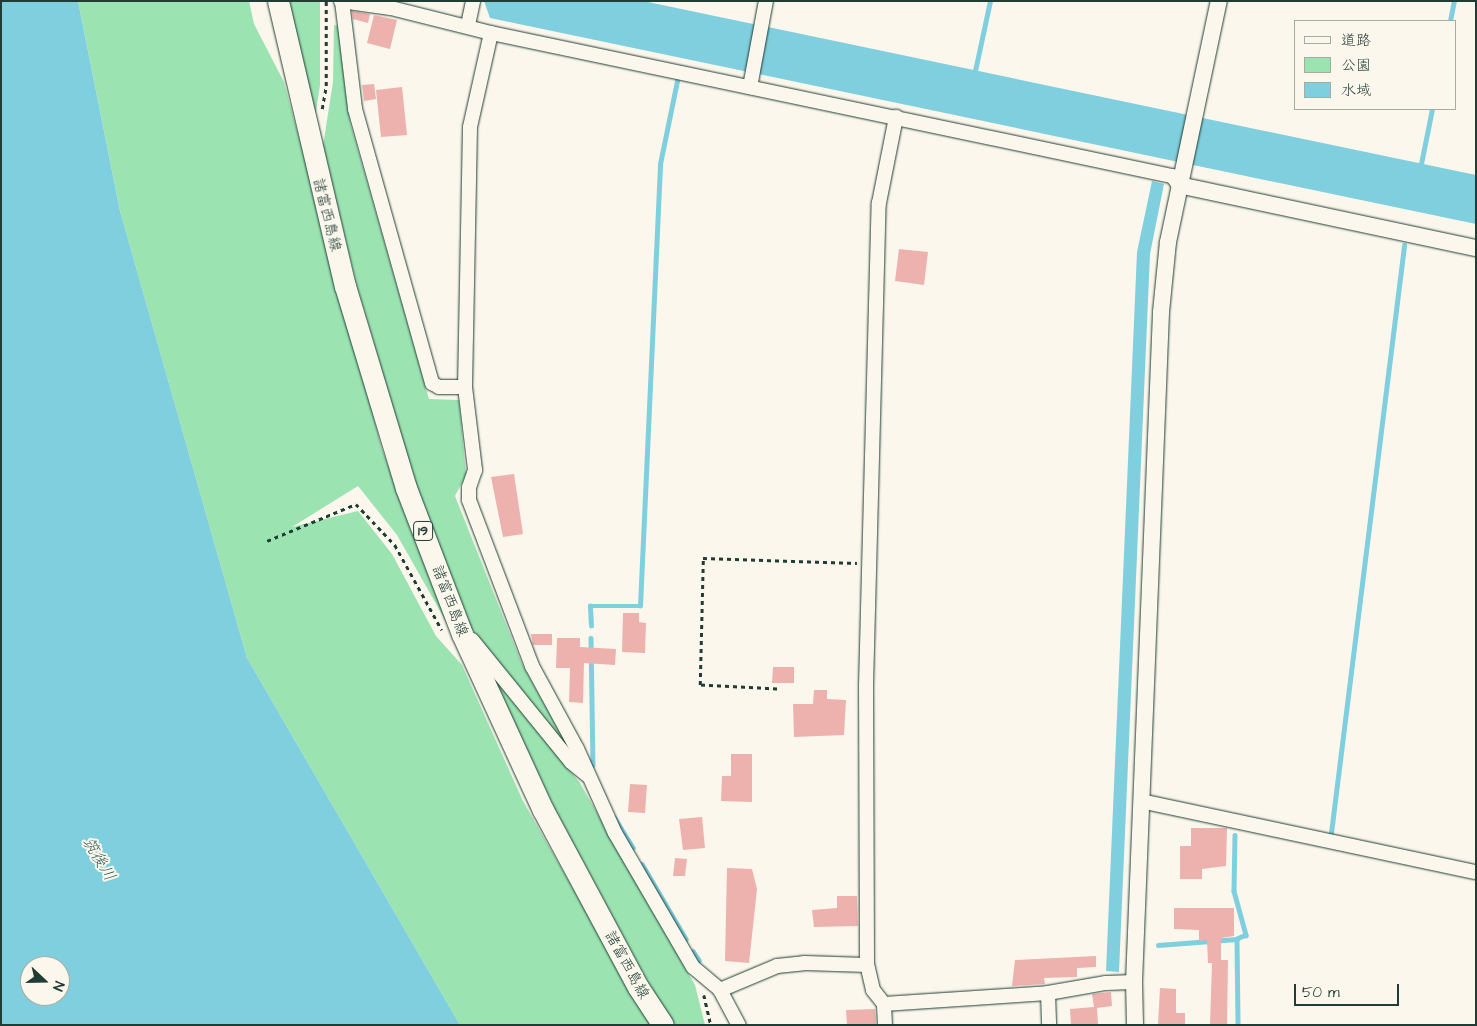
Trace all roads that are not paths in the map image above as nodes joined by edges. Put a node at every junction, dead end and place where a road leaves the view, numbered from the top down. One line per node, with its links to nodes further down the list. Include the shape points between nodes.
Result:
1 (278, 1): 13 (main road, 諸富西島線 / 19, via 345,286 406,488)
2 (341, 1): 6 (street); 12 (street, via 354,109 432,383 440,387)
3 (473, 1): 6 (street)
4 (766, 1): 8 (street)
5 (1219, 1): 10 (street)
6 (468, 25): 7 (street)
7 (492, 33): 8 (street); 12 (street, via 470,126)
8 (750, 81): 9 (street)
9 (896, 117): 10 (street, via 1172,176); 17 (street, via 879,203 869,564)
10 (1179, 186): 11 (street); 15 (street, via 1168,242 1161,312)
11 (1476, 248)
12 (465, 387): 14 (street, via 475,470 469,487 470,500 532,666)
13 (462, 634): 14 (street, via 468,636 571,762); 22 (main road, 諸富西島線 / 19, via 543,810 638,987)
14 (588, 776): 19 (street, via 615,833 693,967)
15 (1141, 802): 16 (street); 18 (street)
16 (1476, 872)
17 (867, 965): 19 (street, via 804,963 777,966); 21 (street, via 873,990)
18 (1134, 982): 20 (street, via 1106,983); 26 (street)
19 (720, 990): 23 (street)
20 (1048, 994): 21 (street); 25 (street)
21 (884, 1004): 24 (street)
22 (663, 1025)
23 (739, 1025)
24 (885, 1025)
25 (1049, 1025)
26 (1135, 1025)

